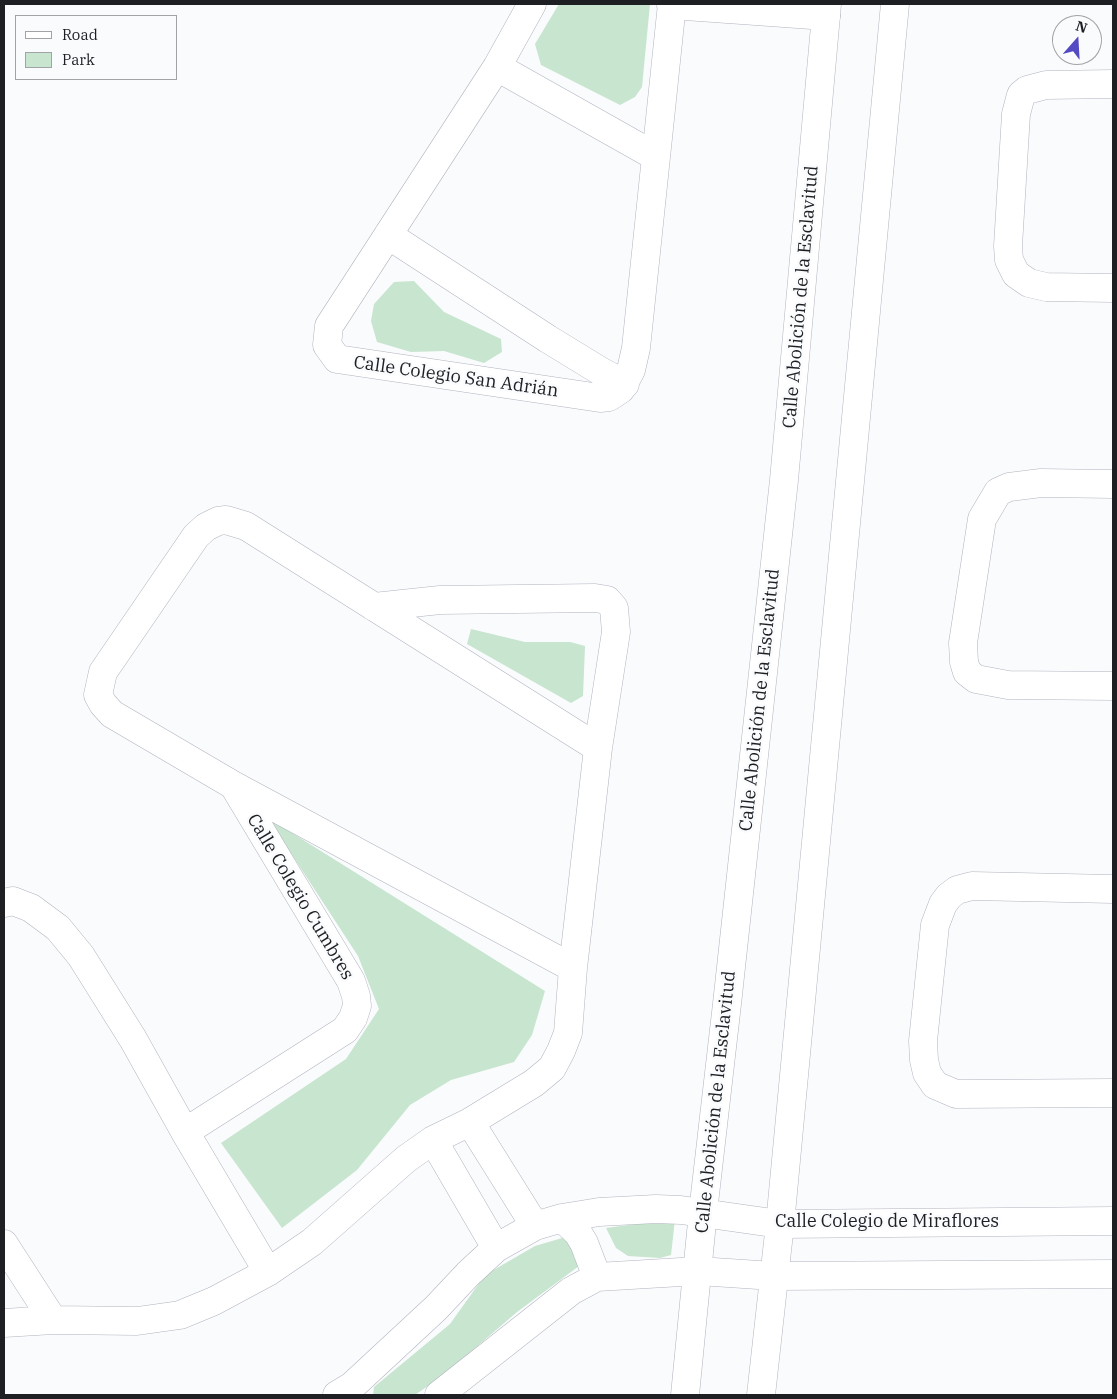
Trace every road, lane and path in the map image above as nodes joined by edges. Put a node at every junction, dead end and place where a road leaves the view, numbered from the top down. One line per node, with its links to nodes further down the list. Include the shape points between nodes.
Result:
1 (532, 4): 5 (street, Calle Colegio San Adrián)
2 (895, 4): 26 (street)
3 (672, 5): 4 (street); 7 (street)
4 (827, 10): 23 (street, Calle Abolición de la Esclavitud, via 784,480)
5 (497, 67): 7 (street); 8 (street, Calle Colegio San Adrián)
6 (1113, 84): 9 (street, via 1046,85 1021,95 1016,114 1008,246 1016,274 1029,283 1046,287)
7 (655, 156): 10 (street, via 636,348)
8 (388, 235): 10 (street, via 548,339); 10 (street, Calle Colegio San Adrián, via 328,326 327,345 338,359 600,398 616,394)
9 (1113, 288)
10 (625, 384)
11 (1113, 484): 13 (street, via 1041,483 1009,487 998,492 982,518 966,623 964,662 967,672 976,679 992,683)
12 (374, 607): 14 (street, Calle Colegio Cumbres); 14 (street, via 440,600 607,600 614,608 616,632); 15 (street, Calle Colegio Cumbres, via 246,526 232,521 218,522 196,536 103,672 98,695 112,714)
13 (1113, 686)
14 (598, 748): 18 (street)
15 (233, 785): 18 (street, Calle Colegio Cumbres); 21 (street, Calle Colegio Cumbres, via 351,981 357,1006 345,1030)
16 (1113, 889): 19 (street, via 972,886 948,896 935,925 923,1041 927,1073 935,1085 956,1094)
17 (4, 903): 21 (street, via 13,901 31,908 58,928 81,956 133,1039)
18 (573, 968): 20 (street, via 568,1033 552,1068 534,1083)
19 (1113, 1093)
20 (470, 1122): 22 (street); 27 (street)
21 (185, 1132): 31 (street)
22 (433, 1140): 29 (street); 31 (street, via 406,1159 312,1242)
23 (703, 1212): 24 (street, Calle Colegio de Miraflores, via 637,1210); 26 (street, Calle Colegio de Miraflores); 30 (street, Calle Abolición de la Esclavitud)
24 (562, 1218): 27 (street, Calle Colegio de Miraflores); 34 (street, via 584,1243)
25 (1113, 1220): 26 (street, Calle Colegio de Miraflores)
26 (780, 1224): 33 (street)
27 (535, 1226): 29 (street, Calle Colegio de Miraflores)
28 (4, 1244): 35 (street)
29 (496, 1248): 37 (street, Calle Colegio de Miraflores)
30 (698, 1271): 33 (street); 34 (street); 39 (street, Calle Abolición de la Esclavitud)
31 (268, 1272): 35 (street, via 214,1302 180,1315 137,1321)
32 (1113, 1274): 33 (street)
33 (774, 1276): 40 (street)
34 (597, 1277): 38 (street, via 571,1291)
35 (53, 1320): 36 (street)
36 (4, 1323)
37 (348, 1392)
38 (439, 1395)
39 (685, 1395)
40 (761, 1395)

